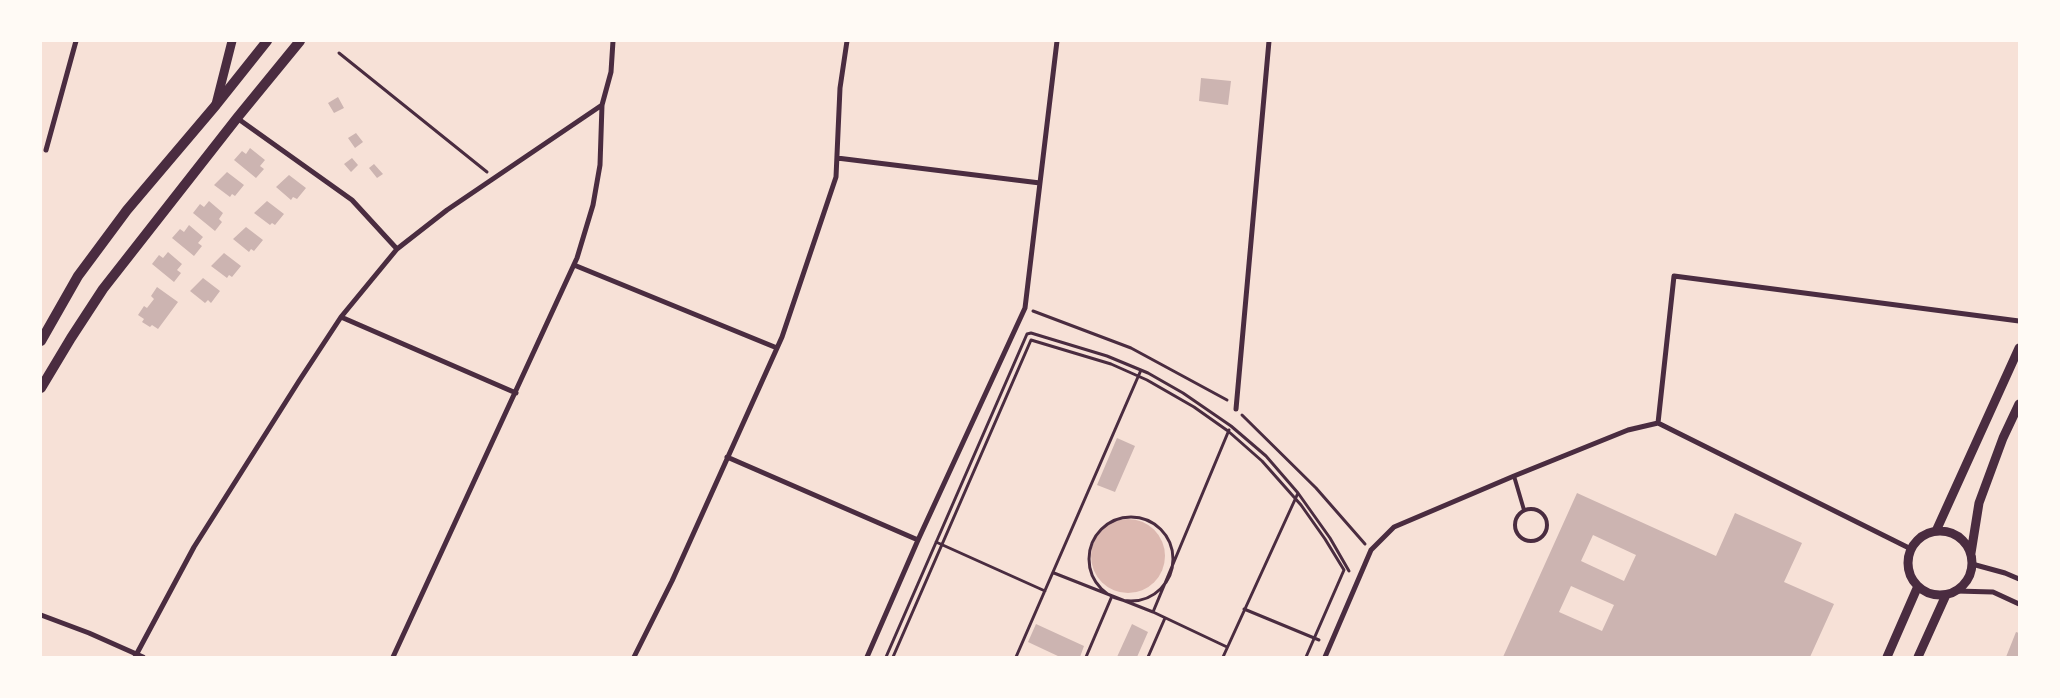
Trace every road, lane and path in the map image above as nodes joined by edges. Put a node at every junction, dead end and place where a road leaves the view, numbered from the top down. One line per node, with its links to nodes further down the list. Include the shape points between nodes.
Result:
1 (76, 41): 13 (street)
2 (232, 41): 10 (street)
3 (267, 41): 10 (main road)
4 (300, 41): 12 (main road)
5 (613, 41): 11 (street, via 611,72)
6 (847, 41): 14 (street, via 840,88)
7 (1057, 41): 16 (street)
8 (1269, 41): 30 (street)
9 (339, 53): 15 (path)
10 (216, 105): 22 (main road, via 127,210 78,276)
11 (602, 105): 17 (street, via 447,210); 18 (street, via 600,165 593,205)
12 (237, 118): 17 (street, via 352,200); 27 (main road, via 103,289)
13 (46, 150)
14 (837, 158): 16 (street); 23 (street, via 836,177)
15 (485, 168)
16 (1040, 183): 19 (street)
17 (397, 248): 20 (street)
18 (574, 265): 23 (street); 28 (street)
19 (1025, 308): 30 (path, via 1130,348 1226,400); 40 (street)
20 (341, 317): 28 (street); 64 (street, via 194,547)
21 (2019, 322): 31 (street, via 1674,276)
22 (41, 341)
23 (777, 348): 34 (street)
24 (2019, 348): 39 (street)
25 (1142, 370): 26 (path); 32 (path, via 1183,393); 41 (path, via 1108,356 1027,334)
26 (1139, 376): 33 (path, via 1194,407); 42 (path, via 1080,353 1031,340); 48 (path)
27 (41, 388)
28 (516, 393): 66 (street)
29 (2019, 404): 45 (street, via 1979,503)
30 (1236, 410): 44 (path, via 1316,488)
31 (1658, 423): 35 (street, via 1628,430); 43 (street)
32 (1230, 426): 33 (path); 36 (path, via 1266,456)
33 (1228, 431): 37 (path); 49 (path)
34 (727, 457): 40 (street); 67 (street)
35 (1514, 476): 38 (lane); 44 (street, via 1394,527)
36 (1298, 493): 37 (path); 47 (path)
37 (1296, 498): 57 (path); 61 (path, via 1344,570)
38 (1524, 510): 38 (lane, via 1515,522 1517,533 1525,540 1540,537 1546,529 1546,518 1534,509)
39 (1936, 531): 43 (street, via 1922,537); 45 (street, via 1958,536)
40 (918, 540): 68 (street)
41 (936, 542): 42 (path); 69 (path)
42 (942, 545): 52 (path); 70 (path)
43 (1911, 549): 51 (street, via 1908,569)
44 (1371, 550): 76 (street)
45 (1971, 553): 46 (street)
46 (1972, 564): 50 (street); 53 (street, via 1970,575)
47 (1350, 570)
48 (1054, 573): 52 (path); 55 (path)
49 (1170, 573): 55 (path, via 1151,596 1132,601); 55 (path, via 1172,552 1164,533 1148,520 1118,519 1102,528 1091,545 1089,555 1092,575 1103,591); 58 (path)
50 (2019, 579)
51 (1918, 586): 54 (street, via 1926,592); 77 (street)
52 (1046, 591): 71 (path)
53 (1956, 591): 54 (street); 56 (street, via 1993,592)
54 (1946, 595): 78 (street)
55 (1112, 596): 58 (path); 72 (path)
56 (2019, 604)
57 (1244, 609): 61 (path); 63 (path)
58 (1152, 612): 60 (path)
59 (41, 615): 64 (street)
60 (1165, 618): 63 (path); 73 (path)
61 (1314, 638): 62 (path); 75 (path)
62 (1319, 640)
63 (1227, 647): 74 (path)
64 (136, 655): 65 (street)
65 (143, 657)
66 (393, 657)
67 (634, 657)
68 (867, 657)
69 (886, 657)
70 (893, 657)
71 (1016, 657)
72 (1086, 657)
73 (1148, 657)
74 (1223, 657)
75 (1306, 657)
76 (1325, 657)
77 (1887, 657)
78 (1918, 657)

